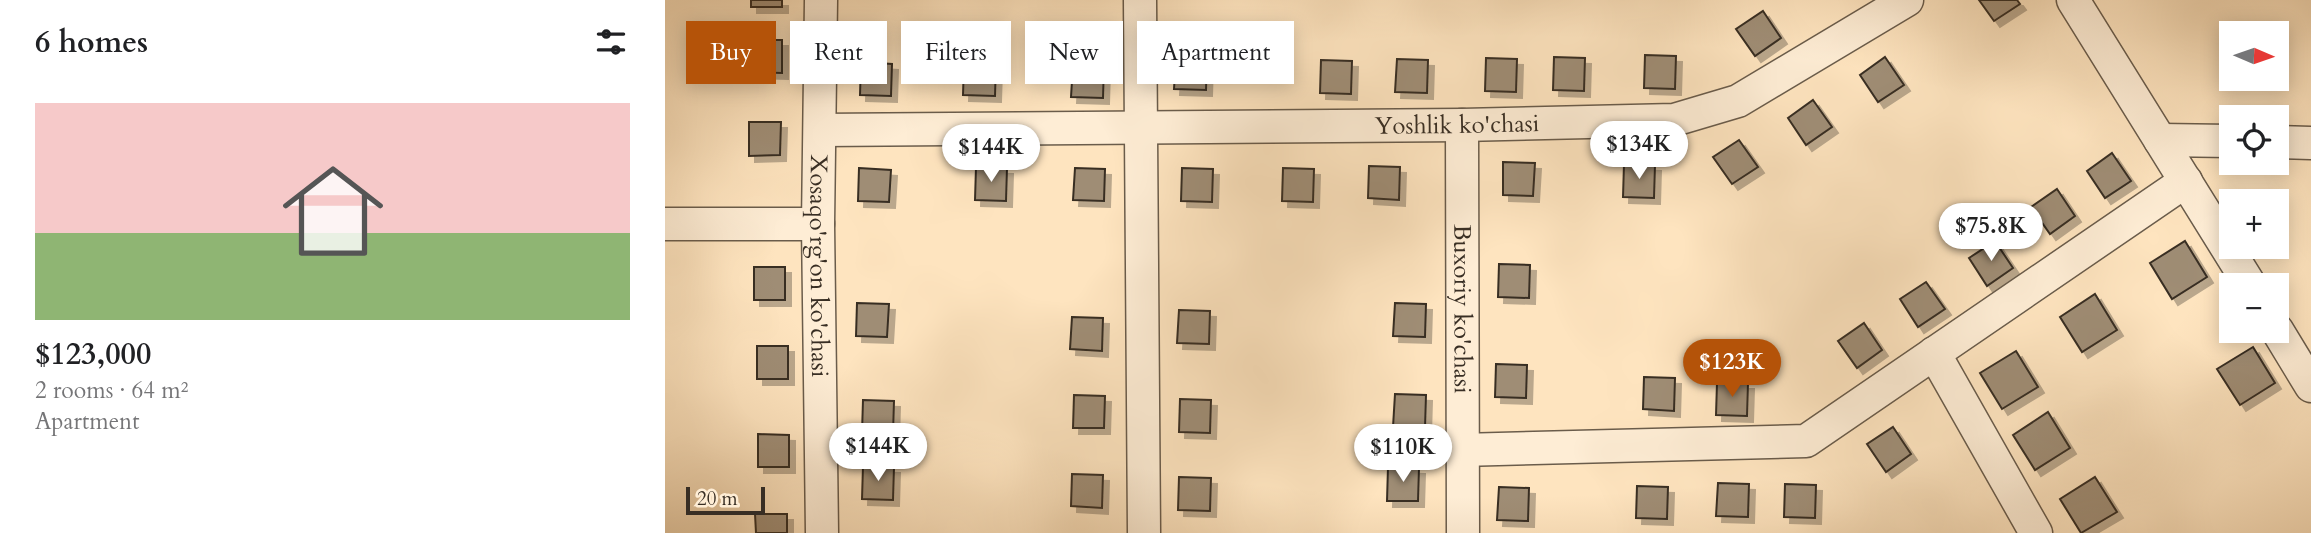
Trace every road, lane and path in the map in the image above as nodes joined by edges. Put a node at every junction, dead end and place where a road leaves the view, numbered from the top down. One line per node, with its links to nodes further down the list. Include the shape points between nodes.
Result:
1 (821, 0): 7 (street, Xosaqo'rg'on ko'chasi)
2 (1140, 0): 6 (street)
3 (1907, 0): 5 (street, Yoshlik ko'chasi, via 1738,100 1674,120)
4 (2073, 0): 8 (street)
5 (1462, 125): 6 (street, Yoshlik ko'chasi); 19 (street, Buxoriy ko'chasi)
6 (1143, 126): 7 (street, Yoshlik ko'chasi); 21 (street)
7 (820, 130): 14 (street, Xosaqo'rg'on ko'chasi)
8 (2160, 140): 9 (street); 12 (street)
9 (2219, 141)
10 (2289, 142): 11 (street)
11 (2311, 143)
12 (2186, 181): 15 (street); 17 (street)
13 (665, 224): 14 (street)
14 (818, 224): 20 (street, Xosaqo'rg'on ko'chasi)
15 (2243, 273)
16 (2285, 343): 18 (street)
17 (1934, 353): 19 (street, via 1806,441); 23 (street)
18 (2311, 386)
19 (1461, 450): 22 (street, Buxoriy ko'chasi)
20 (822, 533)
21 (1144, 533)
22 (1463, 533)
23 (2036, 533)

